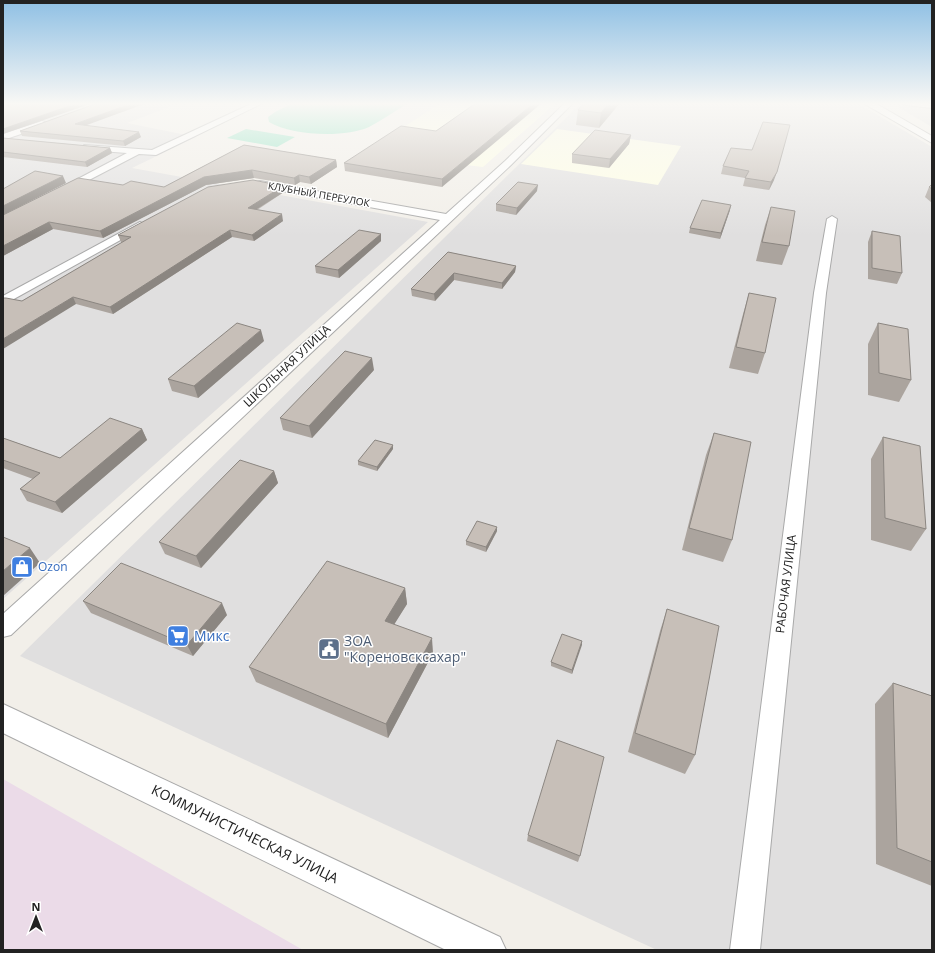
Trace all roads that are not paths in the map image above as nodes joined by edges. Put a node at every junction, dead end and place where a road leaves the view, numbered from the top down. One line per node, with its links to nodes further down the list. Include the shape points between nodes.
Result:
1 (96, 147): 4 (street)
2 (165, 147): 4 (street, via 153,153)
3 (522, 147): 7 (street, ШКОЛЬНАЯ УЛИЦА)
4 (137, 152): 6 (street)
5 (250, 182): 7 (street, КЛУБНЫЙ ПЕРЕУЛОК)
6 (52, 195)
7 (448, 218): 11 (street, ШКОЛЬНАЯ УЛИЦА)
8 (150, 219): 10 (street)
9 (832, 219): 14 (street, РАБОЧАЯ УЛИЦА, via 820,293)
10 (3, 302)
11 (3, 628)
12 (3, 718): 13 (street, КОММУНИСТИЧЕСКАЯ УЛИЦА)
13 (487, 950)
14 (745, 950)

